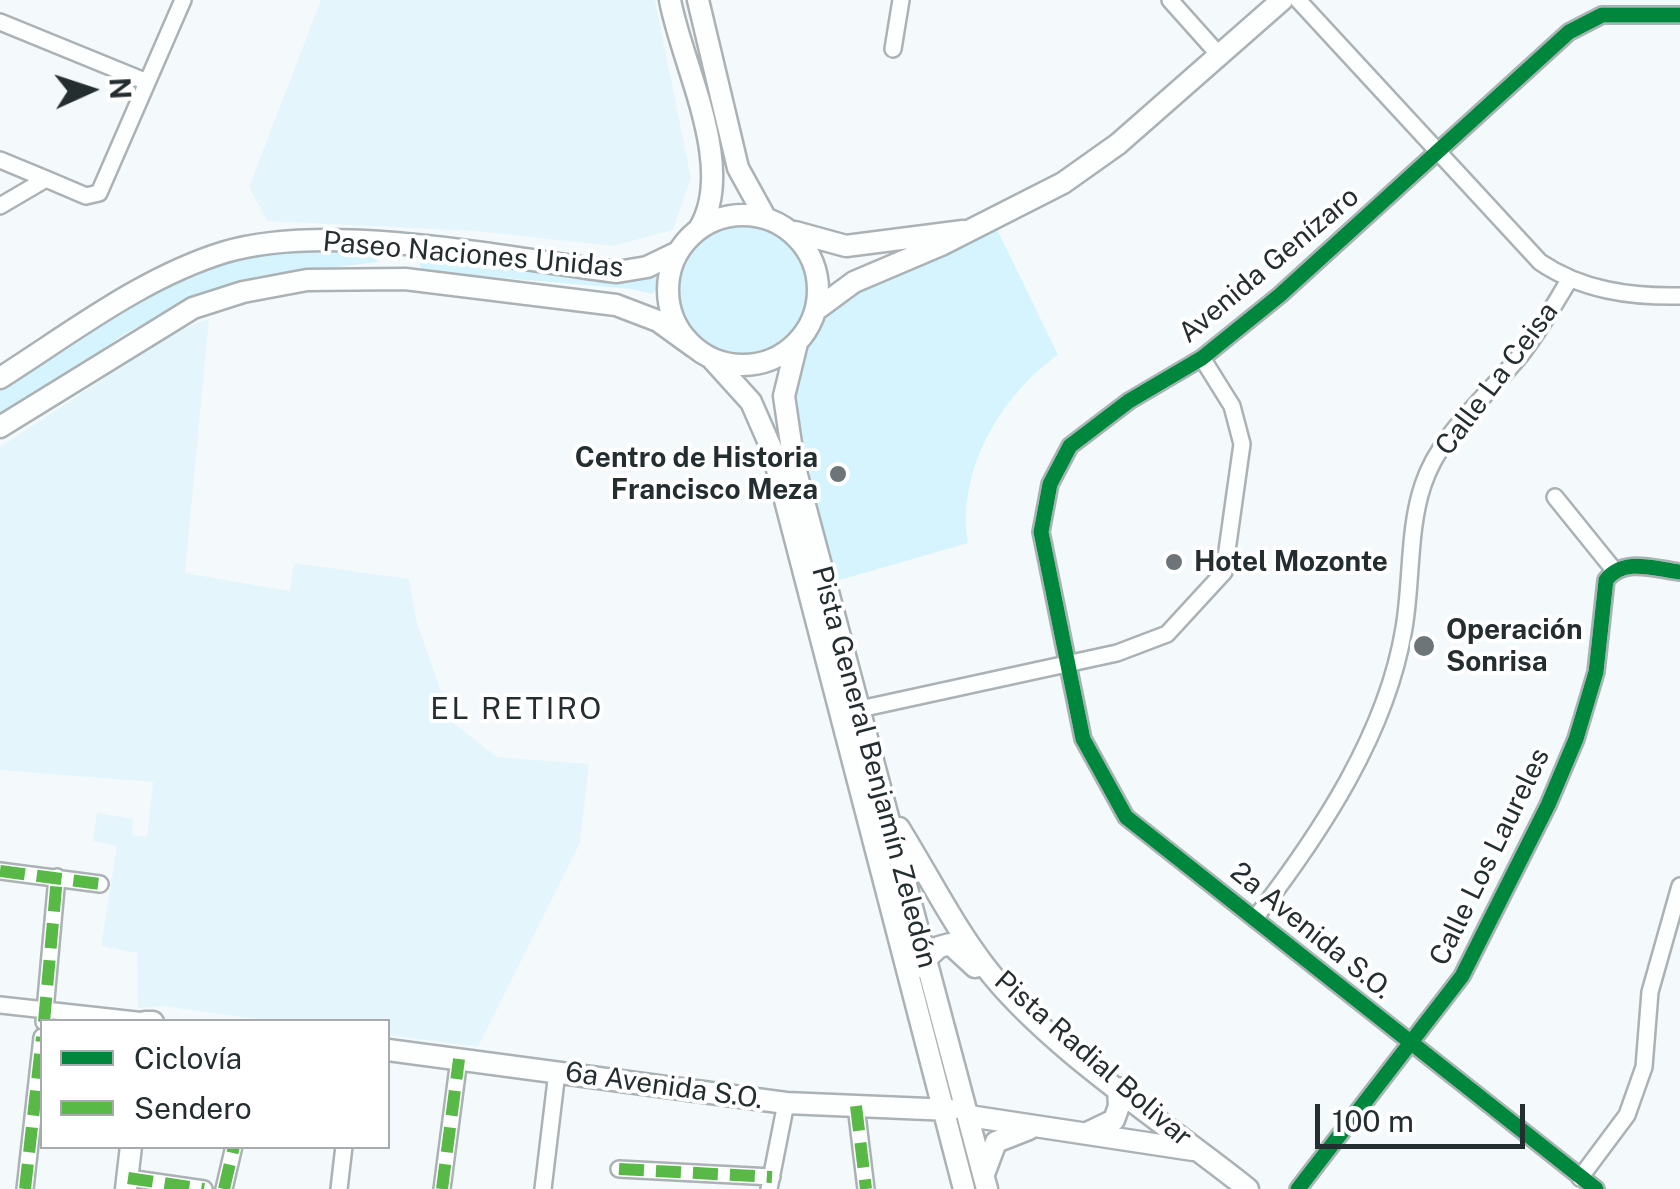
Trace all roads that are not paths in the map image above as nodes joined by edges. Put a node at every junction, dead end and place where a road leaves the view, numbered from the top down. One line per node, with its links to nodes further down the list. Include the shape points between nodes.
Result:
1 (182, 0): 12 (street)
2 (670, 0): 19 (main road, via 712,160 710,207)
3 (698, 0): 17 (main road, via 738,168)
4 (901, 0): 10 (street)
5 (1170, 0): 11 (street)
6 (1282, 0): 11 (main road)
7 (1298, 0): 13 (street)
8 (1680, 16): 13 (street, Avenida Genízaro, via 1583,22)
9 (0, 22): 12 (street)
10 (893, 49)
11 (1220, 56): 20 (main road, via 1063,183)
12 (147, 82): 15 (street, via 98,193 86,196)
13 (1437, 151): 22 (street, via 1540,262); 27 (street, Avenida Genízaro)
14 (0, 160): 15 (street)
15 (46, 180): 16 (street)
16 (0, 206)
17 (765, 218): 18 (main road); 19 (main road, via 730,216)
18 (786, 228): 20 (main road, via 846,246); 24 (main road, via 814,264)
19 (699, 229): 21 (main road)
20 (970, 230): 24 (main road, via 854,282)
21 (676, 253): 26 (main road, via 670,307); 29 (main road, Paseo Naciones Unidas, via 617,272 356,241 265,243 171,274)
22 (1568, 282): 23 (street); 43 (street, Calle La Ceisa, via 1524,350 1443,444 1422,485 1404,632 1384,698 1339,796)
23 (1680, 296)
24 (816, 310): 25 (main road)
25 (797, 343): 28 (main road, via 762,364); 37 (main road, Pista General Benjamín Zeledón, via 784,396 794,464)
26 (694, 348): 28 (main road); 30 (main road, Paseo Naciones Unidas, via 658,321 616,306 405,279 307,280 193,308)
27 (1202, 358): 35 (street, Avenida Genízaro, via 1070,446 1050,484 1041,532); 35 (street, via 1232,406 1242,444 1224,572 1166,634)
28 (713, 360): 32 (main road, Pista General Benjamín Zeledón, via 760,418)
29 (0, 378)
30 (0, 427)
31 (1555, 497): 33 (street)
32 (798, 554): 36 (main road, Pista General Benjamín Zeledón); 37 (main road, via 815,583 848,699)
33 (1614, 570): 34 (street); 50 (street, Calle Los Laureles, via 1606,580 1596,672 1548,805 1462,976)
34 (1680, 572)
35 (1070, 662): 37 (street); 43 (street, 2a Avenida S.O., via 1083,739 1126,817)
36 (836, 700): 38 (main road, via 853,712 873,788); 44 (main road, Pista General Benjamín Zeledón)
37 (860, 709): 38 (main road, Pista General Benjamín Zeledón)
38 (887, 809): 44 (main road, Pista General Benjamín Zeledón); 47 (main road, Pista Radial Bolivar, via 985,966)
39 (0, 871): 40 (street)
40 (57, 877): 41 (street); 46 (street)
41 (100, 884)
42 (1680, 886): 68 (street, via 1650,992 1644,1067 1627,1115)
43 (1256, 916): 50 (street, 2a Avenida S.O.)
44 (914, 960): 47 (main road, via 957,946 994,991); 49 (main road); 54 (main road, Pista General Benjamín Zeledón); 60 (main road, Pista General Benjamín Zeledón)
45 (0, 1005): 46 (street)
46 (45, 1016): 48 (street)
47 (1034, 1016): 56 (main road, Pista Radial Bolivar)
48 (105, 1019)
49 (928, 1025): 54 (main road); 60 (main road, via 950,1099)
50 (1410, 1044): 68 (street, 2a Avenida S.O.); 81 (street, Calle Los Laureles)
51 (390, 1050): 53 (main road, 6a Avenida S.O.)
52 (40, 1054): 72 (street)
53 (459, 1060): 55 (main road, 6a Avenida S.O.); 76 (street)
54 (930, 1064): 59 (main road, Pista General Benjamín Zeledón)
55 (558, 1072): 57 (main road, 6a Avenida S.O.); 77 (street)
56 (1118, 1088): 62 (main road, via 1114,1120); 66 (main road, Pista Radial Bolivar)
57 (786, 1103): 58 (main road, 6a Avenida S.O.); 70 (street)
58 (856, 1106): 59 (main road, 6a Avenida S.O.); 78 (street)
59 (942, 1107): 71 (main road, via 960,1122); 79 (main road, Pista General Benjamín Zeledón)
60 (969, 1116): 61 (main road, Pista Radial Bolivar); 71 (main road, Pista General Benjamín Zeledón)
61 (1045, 1128): 62 (main road, Pista Radial Bolivar); 71 (main road, via 998,1140)
62 (1085, 1134): 66 (main road, Pista Radial Bolivar)
63 (131, 1149): 69 (main road)
64 (233, 1149): 74 (street)
65 (344, 1149): 75 (street)
66 (1204, 1154): 80 (main road)
67 (619, 1169): 70 (street)
68 (1580, 1178): 82 (street, 2a Avenida S.O.)
69 (127, 1183): 73 (street)
70 (771, 1183)
71 (983, 1185)
72 (25, 1189)
73 (204, 1189)
74 (224, 1189)
75 (339, 1189)
76 (442, 1189)
77 (544, 1189)
78 (866, 1189)
79 (964, 1189)
80 (1248, 1189)
81 (1298, 1189)
82 (1596, 1189)

